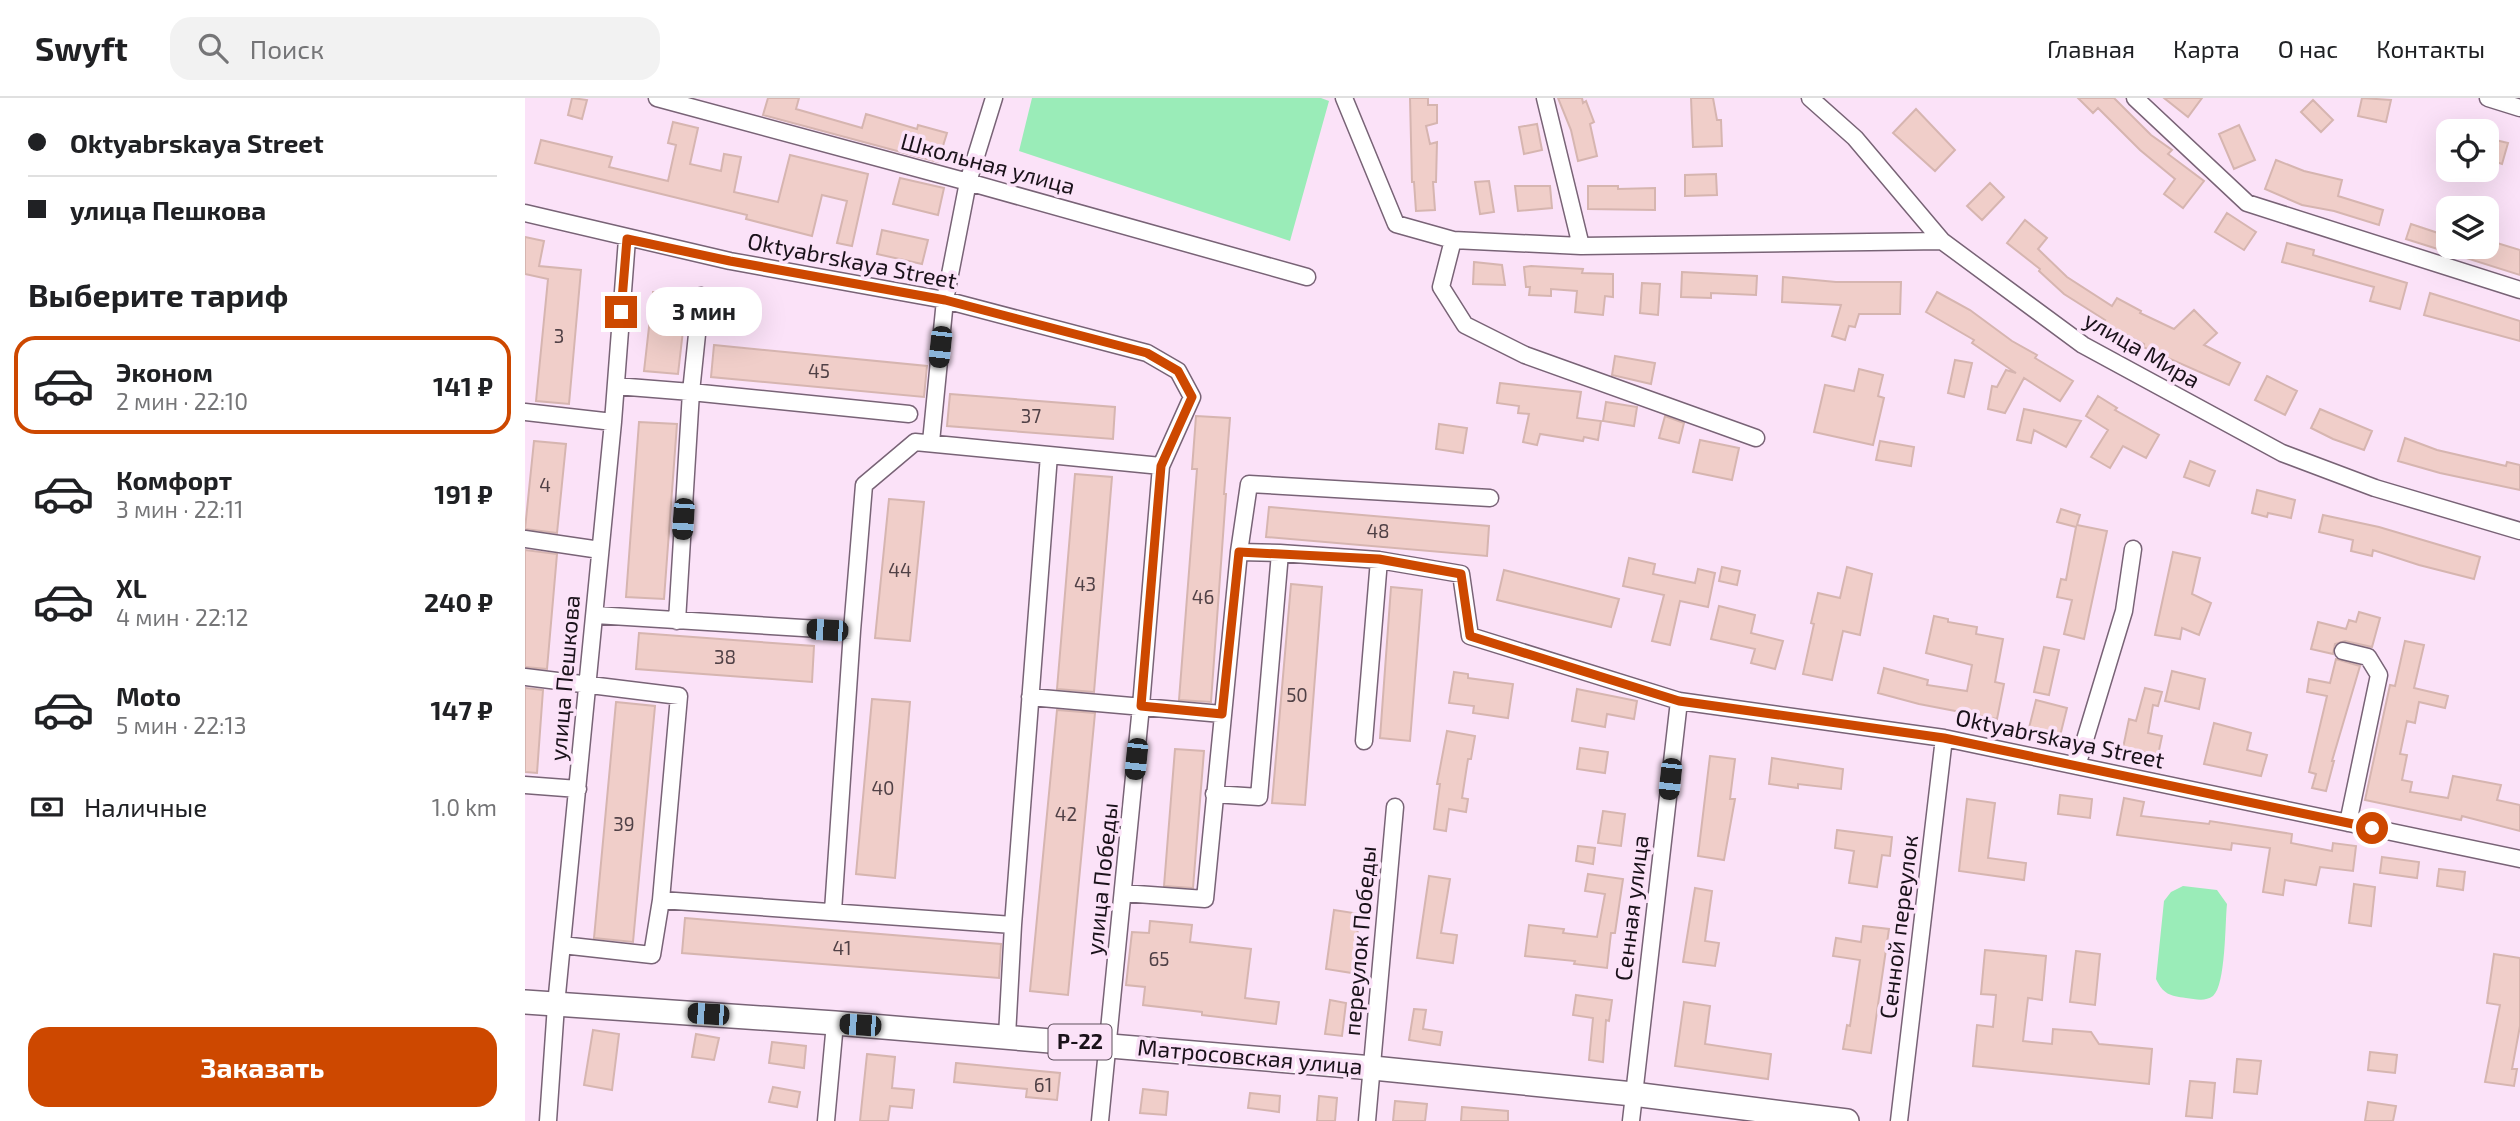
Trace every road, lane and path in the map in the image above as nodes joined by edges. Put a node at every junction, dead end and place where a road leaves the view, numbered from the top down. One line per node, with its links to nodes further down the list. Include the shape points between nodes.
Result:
1 (657, 98): 9 (street, Школьная улица)
2 (993, 98): 9 (street)
3 (1344, 98): 12 (street, via 1396,224)
4 (1545, 98): 14 (street)
5 (1810, 98): 13 (street, улица Мира, via 1855,138)
6 (2135, 98): 16 (street, via 2247,203)
7 (2488, 98): 8 (street)
8 (2520, 108)
9 (968, 182): 15 (street, Школьная улица); 18 (street)
10 (525, 213): 11 (street, Oktyabrskaya Street)
11 (627, 239): 18 (street, Oktyabrskaya Street); 19 (street, улица Пешкова)
12 (1453, 240): 14 (street); 25 (street, via 1441,288 1465,325 1525,355)
13 (1942, 241): 14 (street); 30 (street, улица Мира, via 2083,345 2282,453 2375,488)
14 (1581, 246)
15 (1307, 277)
16 (2520, 290)
17 (701, 296): 20 (street)
18 (945, 300): 21 (street, Oktyabrskaya Street, via 1147,353 1178,371); 26 (street)
19 (616, 386): 20 (street); 24 (street, улица Пешкова)
20 (691, 392): 23 (street); 38 (street)
21 (1192, 397): 28 (street, улица Победы)
22 (525, 412): 24 (street)
23 (909, 414)
24 (613, 422): 33 (street, улица Пешкова)
25 (1756, 438)
26 (931, 442): 27 (street); 39 (street, via 915,442 864,485)
27 (1049, 454): 28 (street); 43 (street)
28 (1161, 466): 45 (street, улица Победы)
29 (1490, 498): 34 (street, via 1249,484)
30 (2520, 531)
31 (525, 538): 33 (street)
32 (2133, 549): 49 (street, via 2124,611)
33 (600, 550): 37 (street, улица Пешкова)
34 (1239, 552): 35 (street); 46 (street)
35 (1280, 553): 36 (street); 52 (street, via 1259,797)
36 (1379, 559): 44 (street, Oktyabrskaya Street, via 1461,574 1470,636); 48 (street)
37 (595, 615): 38 (street); 42 (street, улица Пешкова)
38 (677, 621): 39 (street)
39 (852, 631): 58 (street)
40 (2343, 652): 54 (street, via 2368,657 2379,675)
41 (525, 677): 42 (street)
42 (588, 686): 51 (street, улица Пешкова); 57 (street, via 679,696)
43 (1030, 697): 45 (street); 59 (street)
44 (1679, 701): 47 (street, Oktyabrskaya Street); 67 (street, Сенная улица)
45 (1141, 706): 46 (street); 56 (street, улица Победы)
46 (1222, 714): 52 (street)
47 (1944, 738): 49 (street, Oktyabrskaya Street); 74 (street, Сенной переулок)
48 (1364, 741)
49 (2077, 766): 54 (street, Oktyabrskaya Street)
50 (525, 785): 51 (street)
51 (578, 789): 60 (street, улица Пешкова)
52 (1214, 794): 56 (street, via 1205,899)
53 (1395, 807): 66 (street, переулок Победы)
54 (2348, 823): 55 (street, Oktyabrskaya Street)
55 (2520, 859)
56 (1123, 893): 65 (street, улица Победы)
57 (661, 900): 58 (street); 60 (street, via 652,955)
58 (833, 911): 59 (street)
59 (1013, 925): 64 (street)
60 (562, 945): 62 (street, улица Пешкова)
61 (525, 1002): 62 (highway, Матросовская улица / Р-22)
62 (556, 1004): 63 (highway, Матросовская улица / Р-22); 68 (street, улица Пешкова)
63 (835, 1023): 64 (highway, Матросовская улица / Р-22); 69 (street)
64 (1007, 1037): 65 (highway, Матросовская улица / Р-22)
65 (1108, 1045): 66 (highway, Матросовская улица / Р-22); 70 (street, улица Победы)
66 (1373, 1068): 67 (highway, Матросовская улица / Р-22); 71 (street, переулок Победы)
67 (1633, 1094): 72 (street, Сенная улица); 73 (highway, Матросовская улица / Р-22)
68 (548, 1121)
69 (826, 1121)
70 (1100, 1121)
71 (1367, 1121)
72 (1631, 1121)
73 (1847, 1121)
74 (1899, 1121)

